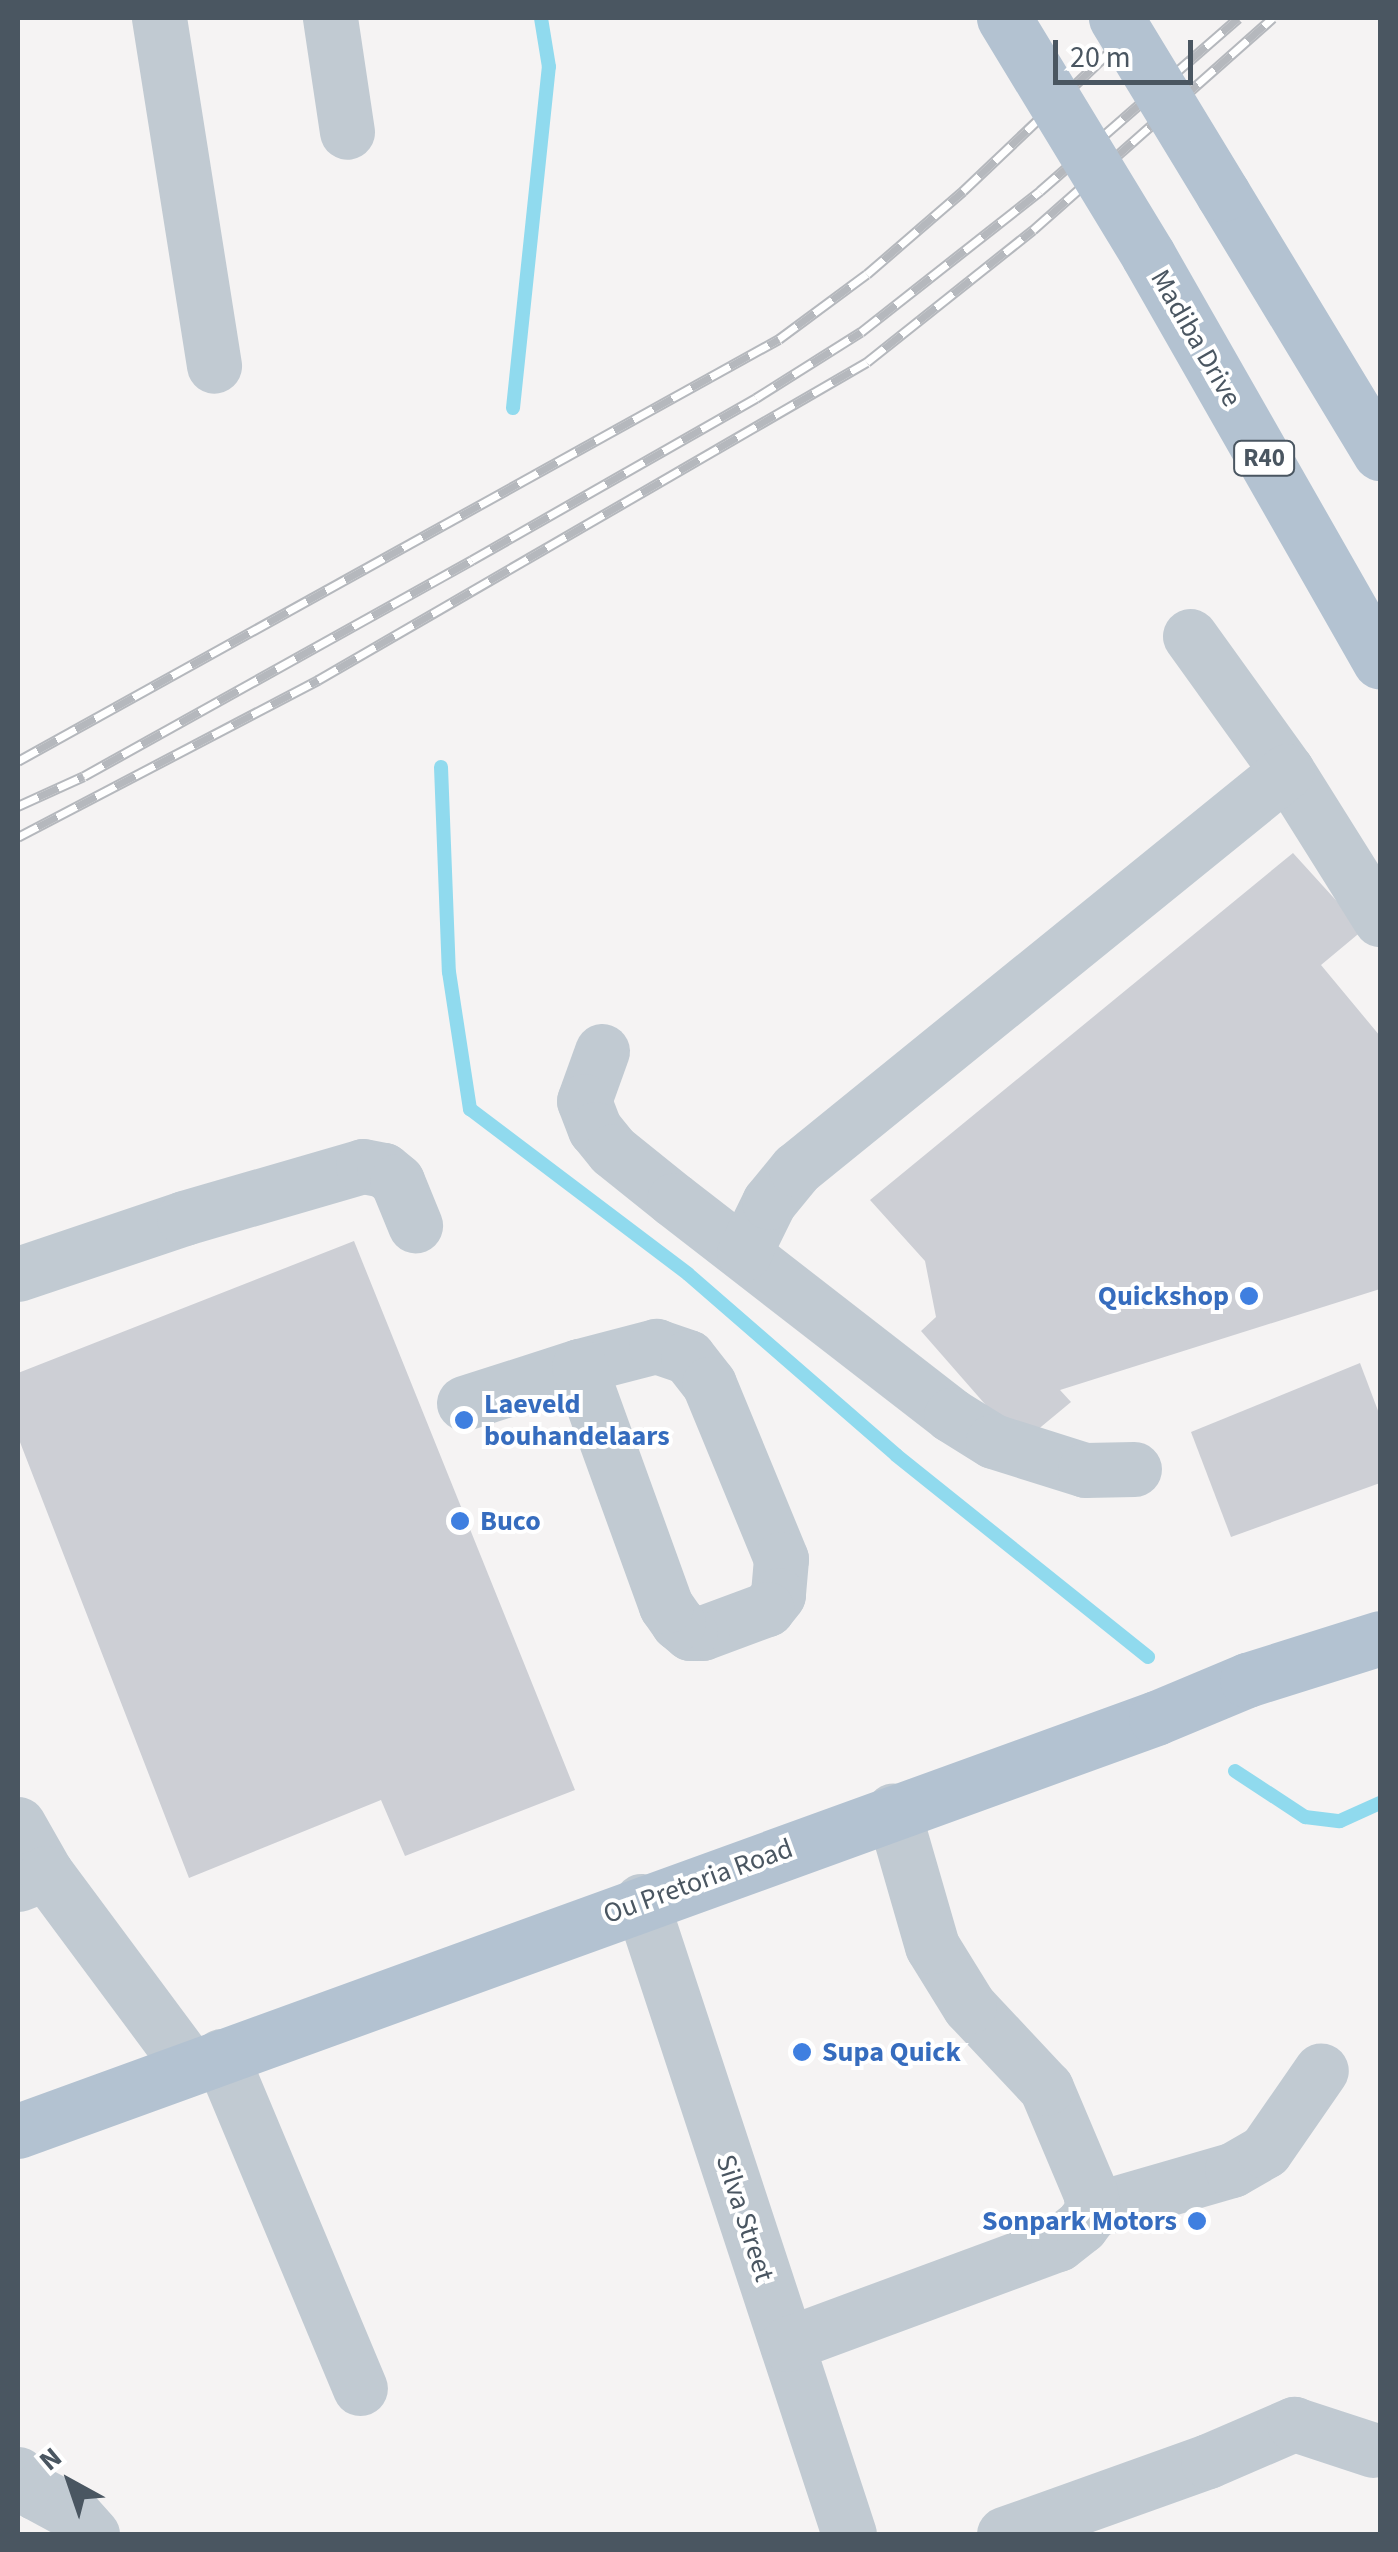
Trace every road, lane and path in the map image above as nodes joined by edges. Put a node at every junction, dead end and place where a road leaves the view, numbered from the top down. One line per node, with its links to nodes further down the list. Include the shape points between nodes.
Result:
1 (159, 18): 6 (street)
2 (330, 18): 5 (street)
3 (1004, 18): 9 (main road, Madiba Drive / R40, bridge)
4 (1116, 18): 7 (main road, bridge)
5 (347, 132)
6 (214, 366)
7 (1380, 453)
8 (1190, 636): 10 (street)
9 (1380, 662)
10 (1287, 772): 11 (street); 14 (street, via 796,1169 768,1202)
11 (1380, 919)
12 (602, 1052): 14 (street, via 584,1102 595,1128 613,1151)
13 (415, 1225): 15 (street, via 396,1182 384,1170 364,1166)
14 (744, 1253): 18 (street, via 993,1441 1086,1470)
15 (18, 1274)
16 (579, 1366): 16 (street, via 656,1346 688,1357 699,1369 781,1559 778,1595 767,1608 702,1633 678,1623 666,1606); 17 (street)
17 (464, 1402)
18 (1134, 1469)
19 (1380, 1638): 20 (main road, Ou Pretoria Road, via 1247,1680)
20 (893, 1812): 23 (main road, Ou Pretoria Road); 27 (street, via 932,1946 969,2006 1046,2088)
21 (18, 1824): 22 (street)
22 (32, 1878): 24 (street)
23 (641, 1901): 24 (main road, Ou Pretoria Road); 28 (street, Silva Street)
24 (206, 2062): 26 (main road, Ou Pretoria Road); 29 (street)
25 (1321, 2070): 27 (street, via 1265,2152 1232,2170)
26 (18, 2131)
27 (1093, 2210): 28 (street, via 1058,2244)
28 (787, 2344): 33 (street, Silva Street)
29 (360, 2388)
30 (1374, 2450): 34 (street, via 1294,2424)
31 (18, 2474): 32 (street)
32 (92, 2534)
33 (849, 2534)
34 (1004, 2534)

